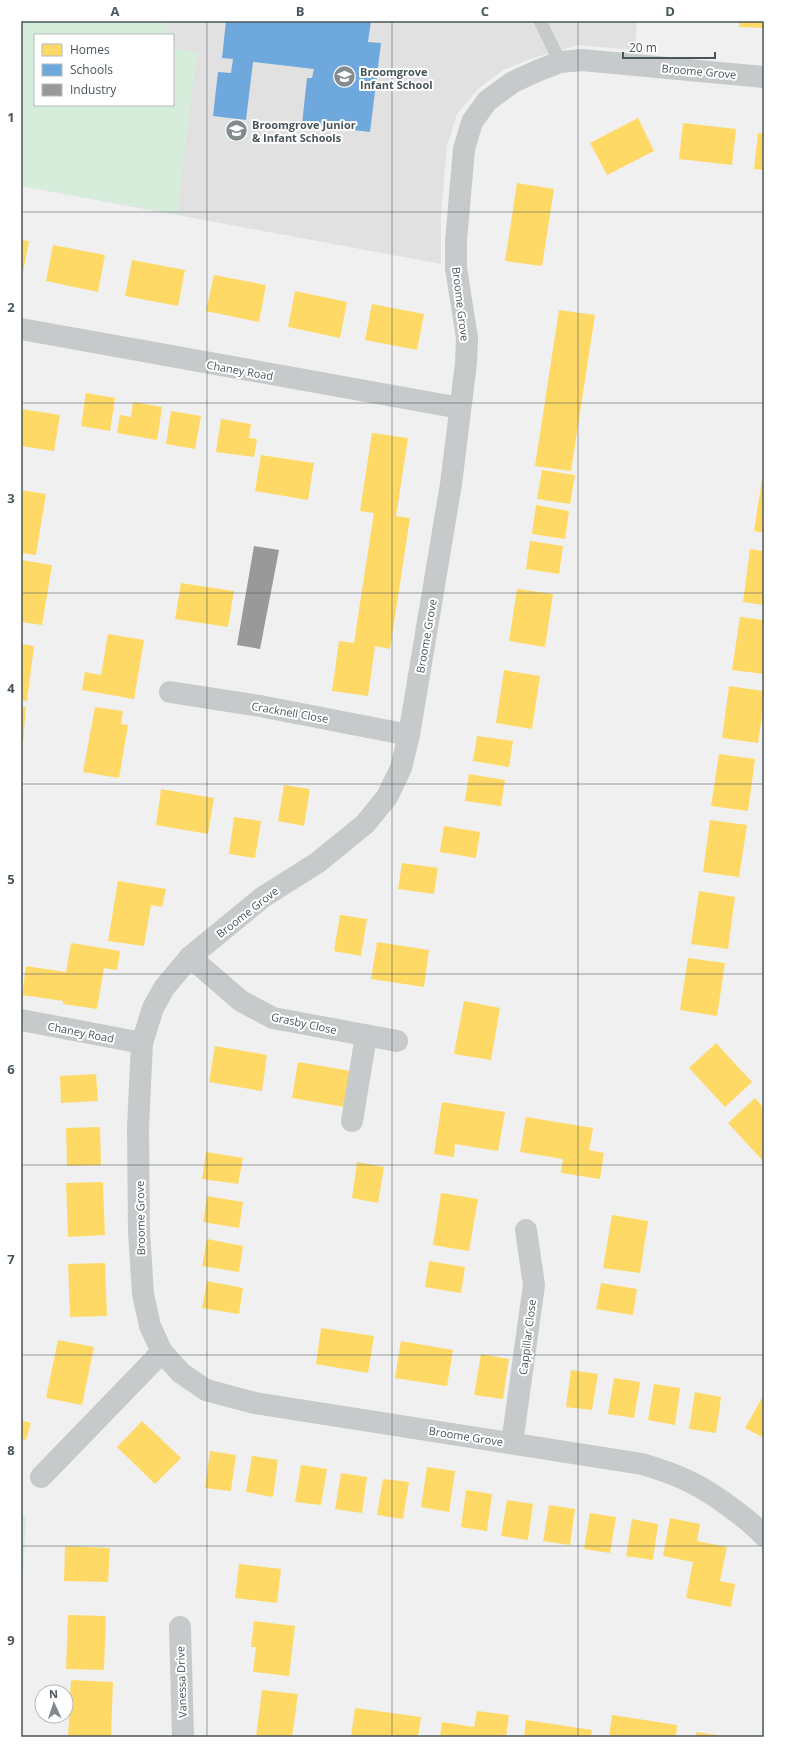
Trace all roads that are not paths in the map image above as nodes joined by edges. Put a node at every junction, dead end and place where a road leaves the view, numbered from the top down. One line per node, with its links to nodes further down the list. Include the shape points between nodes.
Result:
1 (540, 21): 2 (lane)
2 (560, 62): 3 (street, Broome Grove, via 582,60); 5 (street, Broome Grove, via 513,82 486,101 472,122 464,149 456,241 456,268 467,338)
3 (764, 77)
4 (21, 329): 5 (street, Chaney Road)
5 (460, 408): 7 (street, Broome Grove, via 451,484)
6 (170, 692): 7 (street, Cracknell Close, via 260,706)
7 (409, 735): 8 (street, Broome Grove, via 401,768 387,797 365,824 317,863 263,897)
8 (190, 957): 10 (street, Grasby Close, via 242,1001 273,1018); 12 (street, Broome Grove, via 164,988 153,1008)
9 (21, 1020): 12 (street, Chaney Road)
10 (366, 1036): 11 (street, Grasby Close); 13 (street)
11 (397, 1041)
12 (142, 1043): 15 (street, Broome Grove, via 138,1134 139,1232 143,1294 150,1326)
13 (352, 1121)
14 (526, 1230): 16 (street, Cappillar Close, via 534,1285)
15 (162, 1352): 16 (street, Broome Grove, via 181,1373 206,1390 230,1398); 17 (street)
16 (512, 1443): 18 (street, Broome Grove, via 642,1464 672,1473 696,1483 719,1498)
17 (41, 1477)
18 (764, 1536)
19 (180, 1627): 20 (street, Vanessa Drive)
20 (183, 1737)

